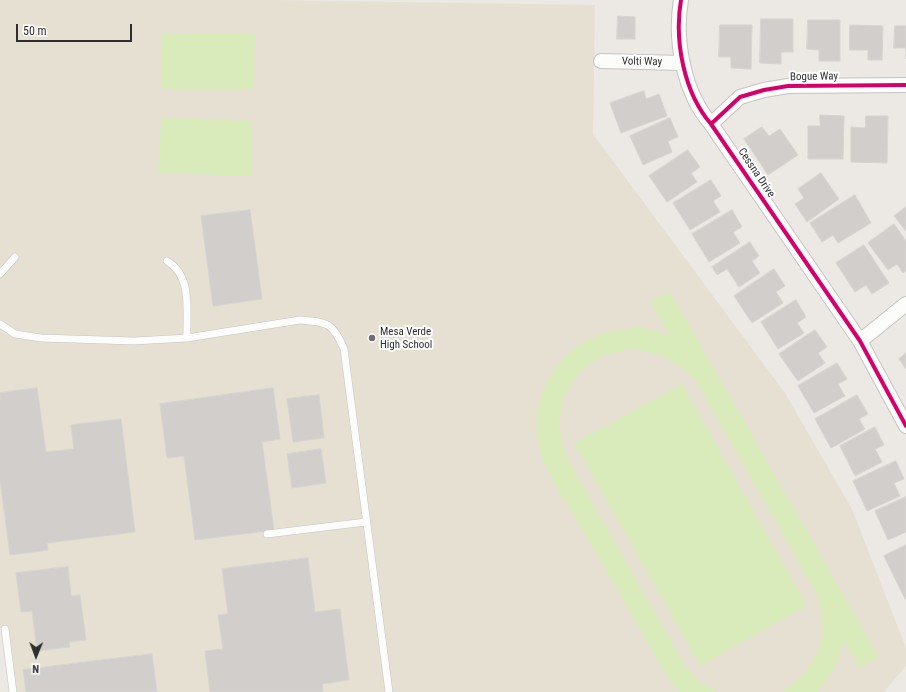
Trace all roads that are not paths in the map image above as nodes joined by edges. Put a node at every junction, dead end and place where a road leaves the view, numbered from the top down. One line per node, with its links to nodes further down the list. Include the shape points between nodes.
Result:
1 (681, 0): 3 (street, Cessna Drive, via 679,30)
2 (601, 61): 3 (street, Volti Way)
3 (683, 63): 5 (street, Cessna Drive, via 690,88 701,112)
4 (906, 85): 5 (street, Bogue Way, via 788,86 764,90 740,97)
5 (711, 124): 12 (street, Cessna Drive)
6 (15, 257): 8 (lane)
7 (166, 261): 11 (lane, via 175,266 185,283)
8 (0, 274)
9 (906, 304): 12 (street)
10 (0, 324): 11 (lane, via 15,334 41,338 134,341)
11 (187, 338): 14 (lane, via 300,320 318,321 331,326 344,350)
12 (860, 341): 13 (street, Cessna Drive)
13 (906, 426)
14 (366, 522): 15 (lane); 18 (lane)
15 (267, 534)
16 (5, 629): 17 (lane)
17 (12, 692)
18 (389, 692)

